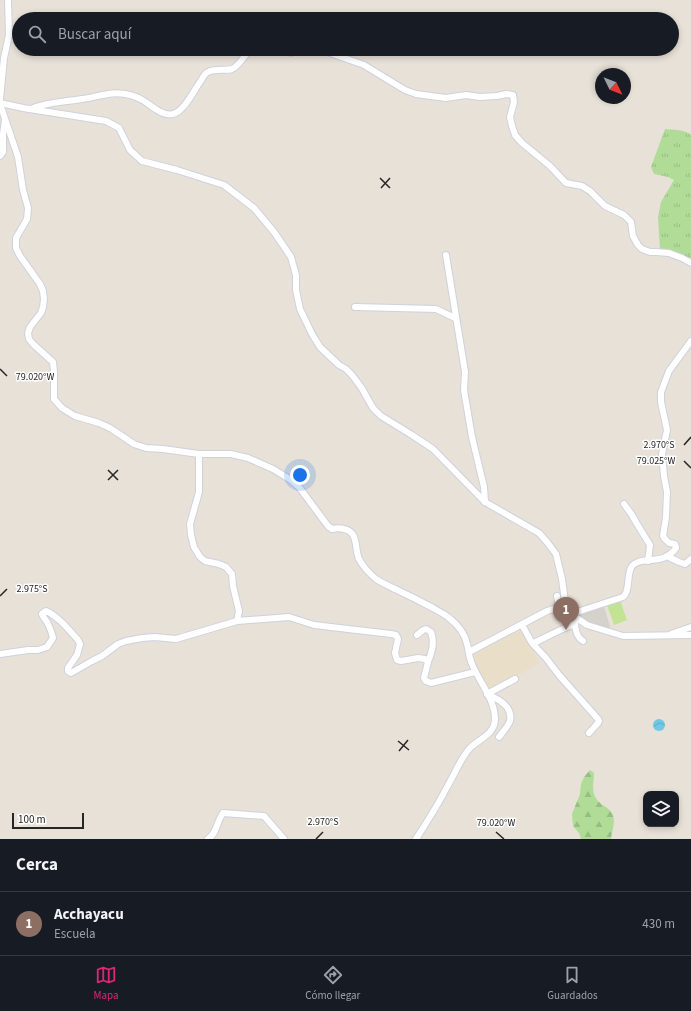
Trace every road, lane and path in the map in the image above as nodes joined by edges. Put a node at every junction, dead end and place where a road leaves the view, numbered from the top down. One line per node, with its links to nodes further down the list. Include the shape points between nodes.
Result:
1 (8, 0): 4 (street, via 9,35)
2 (245, 56): 6 (street, via 232,69 207,72 180,110 172,114 163,113 135,96 123,93 48,103)
3 (339, 56): 10 (street, via 364,65 416,94 446,98 466,95 513,95 510,117 512,126 515,135 526,146 566,183 582,186 604,206 631,222 633,236 642,249 669,253)
4 (0, 99)
5 (0, 103): 6 (street); 7 (street)
6 (31, 109): 15 (street, via 106,121 119,128 130,150 142,161 224,185 254,208 291,257 300,309 320,347 352,375 381,416 432,449)
7 (5, 119): 8 (street, via 3,152); 14 (street, via 18,157 28,208 27,219 16,238 16,248 40,284 44,299 41,313 30,326 29,339 53,362 54,399 75,416 110,428 134,444 146,448)
8 (0, 156)
9 (446, 255): 12 (street)
10 (691, 263)
11 (355, 307): 12 (street, via 436,309)
12 (455, 318): 15 (street, via 465,372 464,390)
13 (691, 341): 17 (street, via 669,371 661,392 667,430 662,454 667,492 664,536 669,543 675,544 676,548)
14 (199, 454): 23 (street, via 200,492 190,524 194,548 205,561 226,566 232,574 239,611); 31 (street, via 231,454 248,458 291,480 328,526 352,532 358,557 364,568 380,582 448,617 462,630)
15 (485, 502): 21 (street, via 539,533 556,554 562,579)
16 (624, 504): 19 (street, via 650,544)
17 (667, 556): 18 (street, via 685,564); 19 (street, via 660,560)
18 (691, 559)
19 (648, 561): 22 (street, via 637,562 629,570 627,592 623,598)
20 (557, 596): 21 (street)
21 (563, 608): 22 (street); 24 (street, via 546,611)
22 (574, 619): 28 (street, via 623,636); 29 (street, via 576,632); 30 (street)
23 (237, 621): 32 (street, via 176,639 155,637 126,641 71,673 68,668 77,655 80,644 61,622 46,611 42,614 54,638 47,647); 33 (street, via 289,617 314,624 396,635 397,660 418,658)
24 (522, 625): 31 (street); 37 (street, via 532,643 598,719 598,723)
25 (691, 627): 28 (street)
26 (417, 635): 33 (street, via 426,629 431,632 433,647)
27 (691, 635): 28 (street)
28 (667, 636)
29 (582, 641)
30 (534, 644)
31 (469, 652): 34 (street)
32 (0, 654)
33 (428, 662): 34 (street, via 424,678 431,683)
34 (475, 672): 36 (street)
35 (515, 679): 36 (street)
36 (487, 694): 38 (street, via 499,700 510,713 510,722); 41 (street, via 494,708 495,724 464,756)
37 (589, 733)
38 (499, 737)
39 (208, 839): 40 (street, via 216,831 223,813 264,816)
40 (284, 839)
41 (416, 839)

